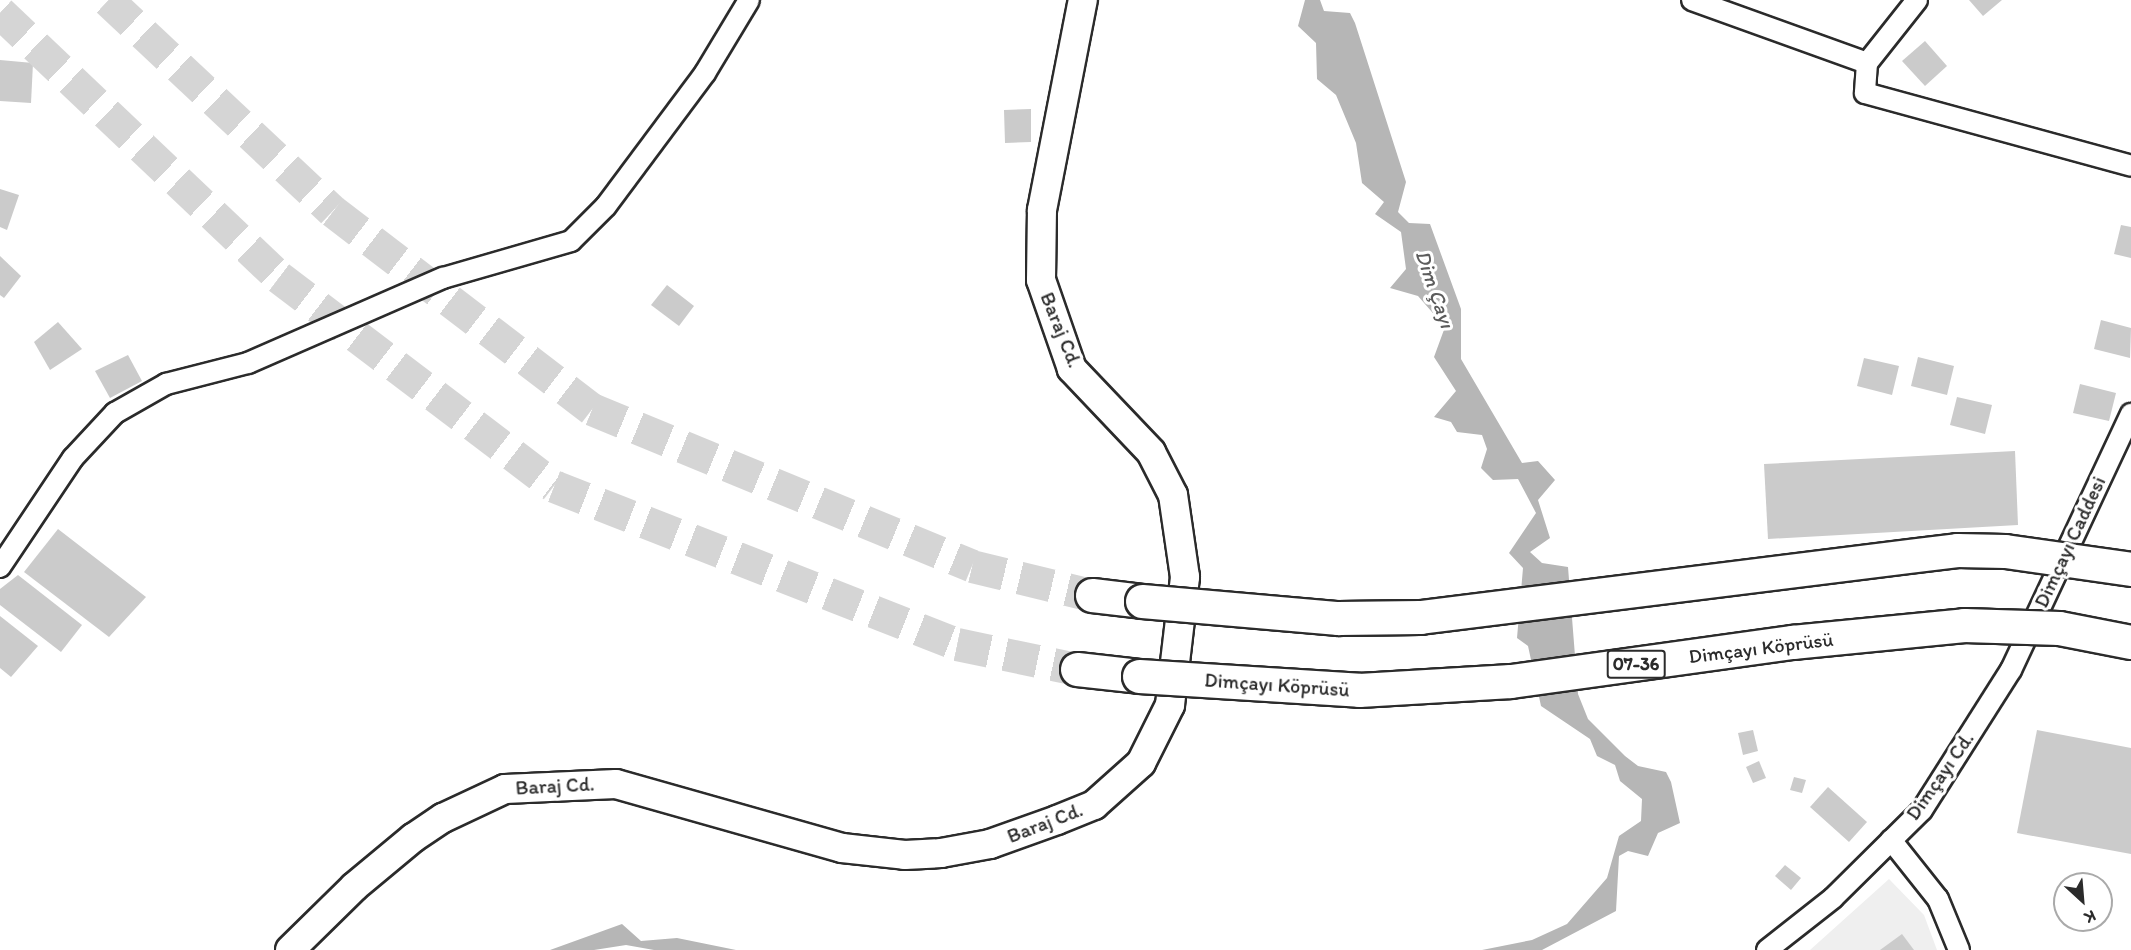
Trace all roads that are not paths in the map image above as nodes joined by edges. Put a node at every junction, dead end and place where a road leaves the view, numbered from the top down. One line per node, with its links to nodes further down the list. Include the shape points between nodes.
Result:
1 (748, 0): 8 (street, via 705,74 606,206 571,241 443,278 248,363 166,384 115,413 73,458)
2 (1083, 0): 15 (street, Baraj Cd., via 1042,210 1041,280 1072,369 1151,452 1173,495 1185,577 1170,705 1141,763 1094,805 1057,820 990,844 905,855 842,848 616,784 505,789 443,818 413,838 354,887)
3 (1692, 0): 5 (street)
4 (1917, 0): 5 (street)
5 (1867, 63): 6 (street, via 1865,93)
6 (2131, 166)
7 (2131, 414): 13 (street, Dimçayı Caddesi)
8 (0, 567)
9 (2131, 569): 10 (highway, bridge, via 2016,552 1957,550 1420,617 1338,618)
10 (1092, 595)
11 (2131, 642): 12 (highway, Dimçayı Köprüsü / 07-36, bridge, via 2059,628 1964,625 1792,642 1488,683 1359,690)
12 (1077, 669)
13 (2010, 670): 14 (street, Dimçayı Cd., via 1922,810)
14 (1891, 840): 16 (street, Dimçayı Cd., via 1833,898); 17 (street, via 1938,899)
15 (290, 950)
16 (1767, 950)
17 (1959, 950)

